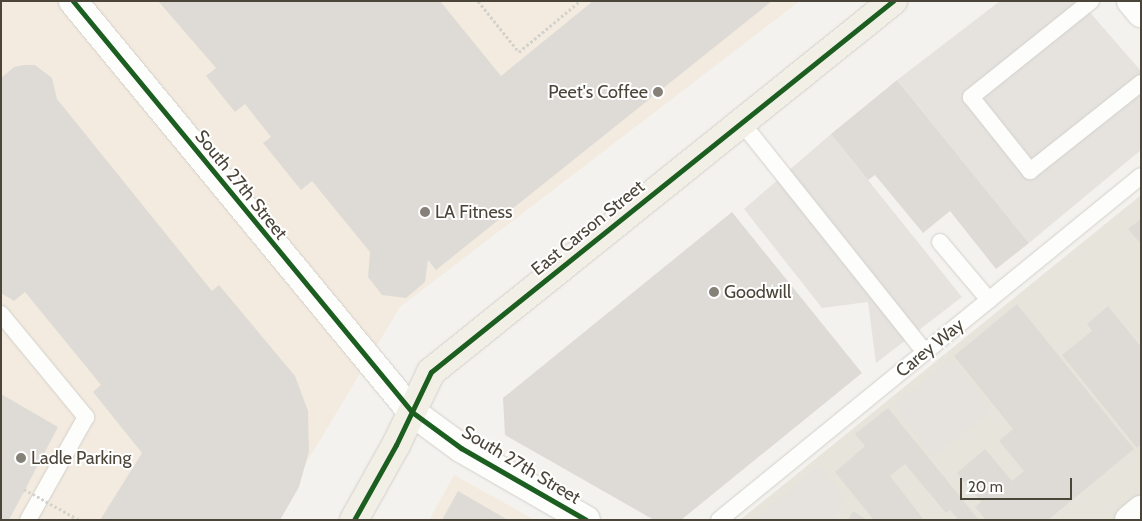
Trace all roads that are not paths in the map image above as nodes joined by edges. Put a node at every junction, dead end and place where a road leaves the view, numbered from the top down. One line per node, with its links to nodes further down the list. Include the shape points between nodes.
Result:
1 (73, 1): 13 (street, South 27th Street)
2 (893, 1): 7 (main road, East Carson Street)
3 (1091, 1): 6 (lane, via 971,97 1030,171)
4 (1131, 1): 5 (street)
5 (1141, 13)
6 (1141, 84)
7 (742, 123): 12 (lane); 13 (main road, East Carson Street, via 431,372)
8 (1141, 176): 10 (lane, Carey Way)
9 (940, 242): 10 (lane)
10 (988, 300): 12 (lane, Carey Way)
11 (1, 314): 15 (lane, via 86,417)
12 (924, 352): 18 (lane, Carey Way)
13 (412, 412): 16 (main road, East Carson Street); 17 (street, South 27th Street, via 461,448)
14 (1141, 510): 19 (street)
15 (28, 520)
16 (354, 520)
17 (586, 520)
18 (719, 520)
19 (1129, 520)

